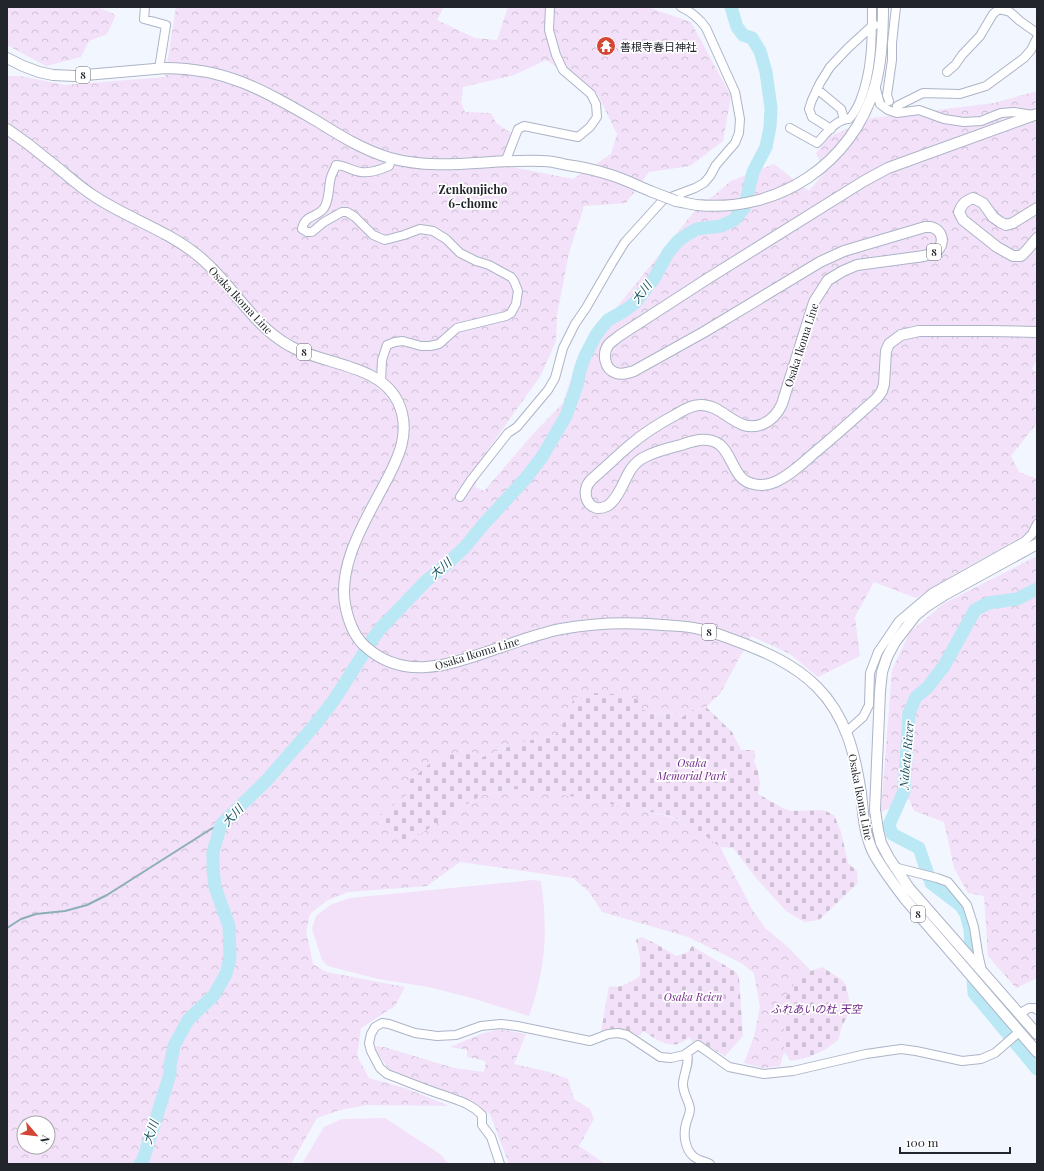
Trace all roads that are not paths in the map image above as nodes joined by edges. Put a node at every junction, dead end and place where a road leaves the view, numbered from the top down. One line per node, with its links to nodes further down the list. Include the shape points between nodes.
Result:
1 (146, 7): 12 (street, via 144,19 166,25)
2 (550, 7): 24 (street, via 549,30 556,55 563,70 591,94 596,104 596,117 590,127 578,137 524,126 518,129)
3 (681, 7): 29 (street, via 695,15 706,28 735,92 740,119 735,144 704,183 663,200 625,242 575,324 563,348 548,390 518,427 508,433)
4 (872, 7): 8 (street)
5 (883, 7): 14 (main road, 8, via 881,48)
6 (896, 7): 16 (street, via 891,20 892,60 887,95)
7 (997, 8): 9 (street, via 1010,12); 13 (street, via 980,36)
8 (874, 26): 15 (street, via 830,67); 19 (street, via 865,87 853,116)
9 (1037, 33)
10 (1037, 38): 17 (street, via 1024,58 986,86 960,94 922,93)
11 (7, 58): 12 (main road, 8, via 39,72 53,75 74,76)
12 (162, 68): 23 (main road, 8, via 202,71 243,82 350,142)
13 (947, 72)
14 (875, 85): 18 (street, via 880,104 897,113 919,110 944,119 964,122 981,121 1001,113); 24 (main road, 8, bridge, via 854,131 823,167 797,185 769,197 746,202 697,205 676,201 588,168 545,160)
15 (817, 89): 19 (street, via 841,109); 21 (street, via 809,109 812,117)
16 (889, 101)
17 (897, 106)
18 (1035, 115): 27 (main road, Osaka Ikoma Line / 8, via 888,168 619,336 609,345 605,361 607,367 615,373 623,374 634,371 820,262 844,251 925,227 939,231 942,237 938,250 932,253 857,265 828,280 814,302 780,410 770,421 758,427 748,427 707,405 692,406 662,422 630,445 588,482 585,498 596,507 606,506 613,502 632,468 643,457 698,440 720,444 746,481 756,485 776,482 837,435 877,398 884,384 886,351 896,337 919,331)
19 (844, 119): 21 (street)
20 (790, 128): 21 (street, via 817,143)
21 (831, 129)
22 (7, 130): 28 (main road, Osaka Ikoma Line / 8, via 25,141 96,197 196,254 276,337 291,347 361,371)
23 (392, 158): 24 (main road, 8, via 430,165); 28 (street, via 389,166 378,171 361,172 336,165 324,209 307,218 302,229 312,232 324,222 347,212 373,235 385,240 420,229 433,231 446,239 460,253 511,277 518,291 516,304 511,313 457,328 439,344 421,346 403,341 387,345 382,360)
24 (506, 160)
25 (1037, 208): 26 (main road, via 1013,224 1006,225 993,217 983,202 973,198 965,201 959,212 963,220 1012,256 1021,256)
26 (1037, 238)
27 (1036, 332)
28 (381, 382): 32 (main road, Osaka Ikoma Line / 8, via 401,408 404,420 402,444 395,465 354,546 344,586 348,618 362,644 373,653 401,666 430,668 563,629 628,623 699,629 748,645 796,670 829,701)
29 (460, 497)
30 (1037, 524): 32 (street, via 1025,541 932,593 899,622 878,652 870,673 868,705 863,717)
31 (1037, 544): 33 (main road, Osaka Ikoma Line / 8, via 927,606 903,631 887,657 880,691 876,810 881,843)
32 (846, 732): 37 (main road, Osaka Ikoma Line / 8, via 855,759 865,828 873,851 905,899 969,972)
33 (894, 867): 34 (main road, Osaka Ikoma Line / 8, via 909,888); 34 (street, via 948,882 966,905 974,927)
34 (980, 968): 36 (main road, Osaka Ikoma Line / 8)
35 (1037, 1010): 36 (street, via 1029,1008)
36 (1019, 1014): 38 (main road, Osaka Ikoma Line / 8)
37 (1017, 1034): 39 (street, via 995,1053 981,1059 962,1061 900,1049 793,1071 764,1074 729,1067 698,1045); 40 (main road, Osaka Ikoma Line / 8)
38 (1037, 1034)
39 (687, 1052): 41 (street, via 671,1058 660,1057 627,1035 618,1033 590,1041 500,1024 437,1036 415,1033 389,1024 382,1023 375,1027 369,1042 380,1068 387,1074 476,1108 482,1115 482,1125 491,1137); 42 (street, via 689,1058 683,1082 690,1110 686,1142 692,1156)
40 (1037, 1052)
41 (500, 1164)
42 (710, 1164)

